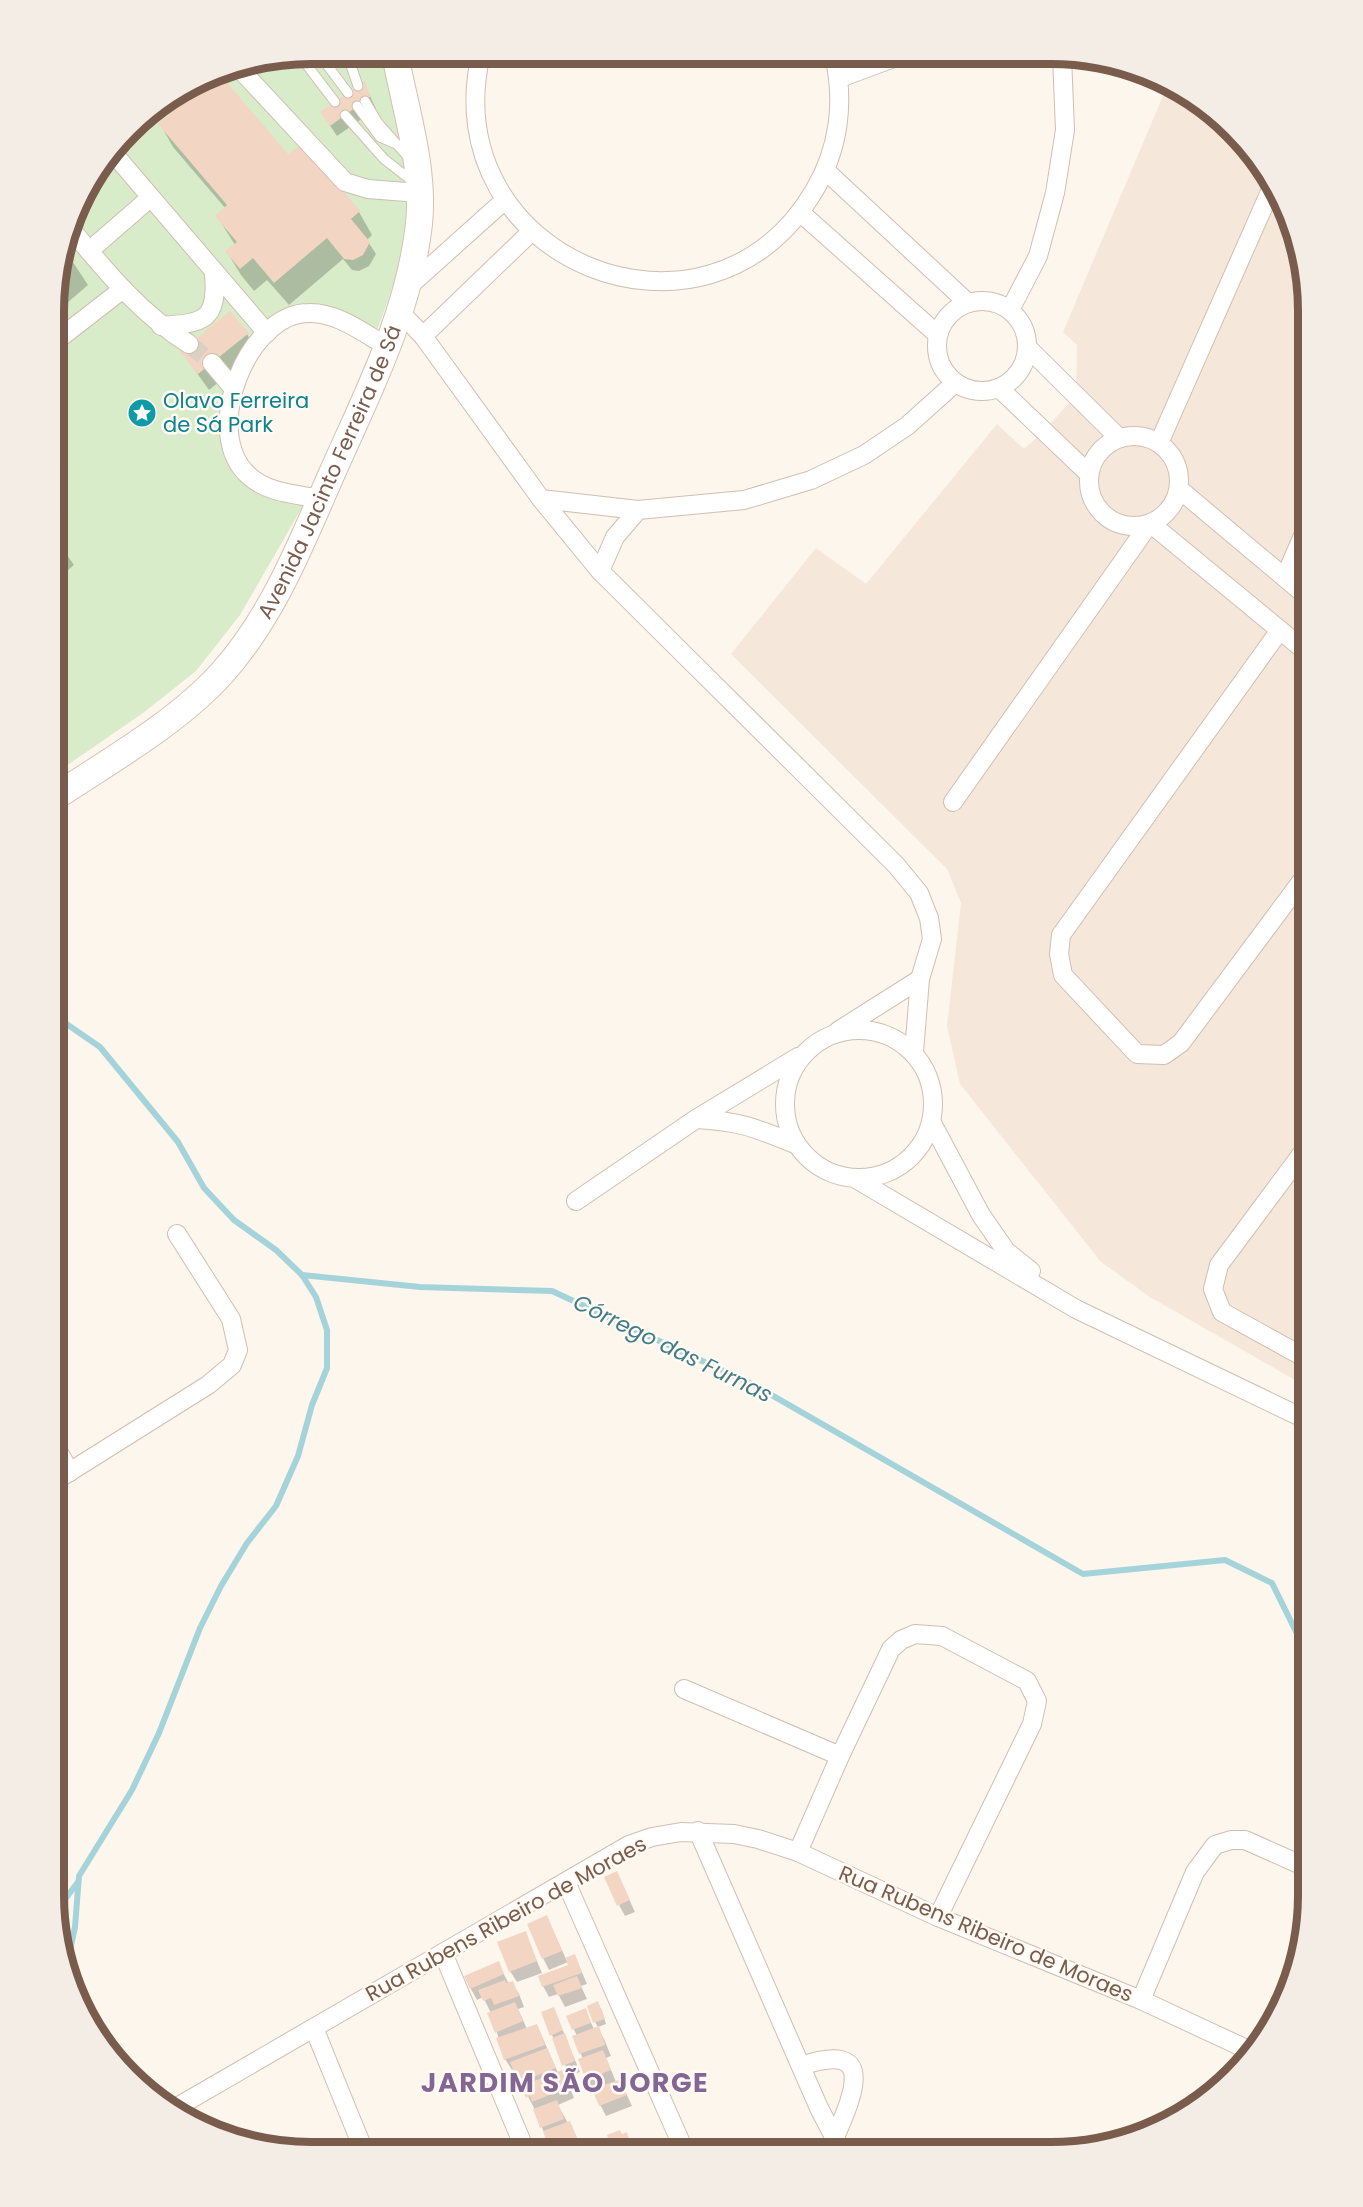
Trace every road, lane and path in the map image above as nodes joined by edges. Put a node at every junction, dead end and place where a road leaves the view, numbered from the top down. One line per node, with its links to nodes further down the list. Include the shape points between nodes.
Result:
1 (306, 64): 13 (lane)
2 (326, 64): 12 (lane)
3 (350, 64): 11 (lane)
4 (397, 64): 18 (main road, Avenida Jacinto Ferreira de Sá)
5 (479, 64): 21 (street, via 475,108 479,140 489,171)
6 (836, 64): 10 (street)
7 (878, 64): 10 (street)
8 (1062, 65): 30 (street, via 1065,130 1055,193 1038,256)
9 (244, 74): 18 (street, via 345,182 368,189)
10 (840, 78): 17 (street, via 839,126)
11 (358, 86)
12 (348, 93)
13 (334, 102)
14 (361, 103): 18 (lane, via 394,143)
15 (345, 115): 18 (lane, via 384,159)
16 (118, 159): 20 (street)
17 (826, 171): 22 (street); 29 (street)
18 (417, 181): 27 (main road, Avenida Jacinto Ferreira de Sá, via 419,223)
19 (1269, 195): 45 (street)
20 (150, 198): 25 (street); 26 (street)
21 (505, 200): 23 (street); 27 (street)
22 (801, 213): 23 (street, via 784,231 743,261 720,271 670,281 645,281 595,271 558,252); 35 (street)
23 (531, 232): 36 (street)
24 (77, 236): 25 (street)
25 (88, 251): 28 (street)
26 (214, 274): 32 (street, via 216,296 211,311 192,323); 33 (street)
27 (409, 286): 31 (main road, Avenida Jacinto Ferreira de Sá)
28 (123, 289): 32 (street); 34 (street)
29 (968, 303): 30 (street, via 997,303); 35 (street, via 944,321)
30 (1010, 310): 39 (street, via 1020,320)
31 (401, 313): 36 (street); 38 (main road, Avenida Jacinto Ferreira de Sá)
32 (161, 327): 37 (street)
33 (267, 333): 38 (street, via 289,317 315,313 335,318); 42 (street, via 242,367)
34 (64, 335)
35 (938, 335): 41 (street, via 940,363)
36 (423, 336): 49 (street)
37 (189, 344)
38 (388, 347): 48 (main road, Avenida Jacinto Ferreira de Sá)
39 (1028, 348): 43 (street, via 1019,372); 44 (street)
40 (212, 363): 42 (street)
41 (955, 383): 43 (street, via 971,390); 50 (street, via 907,426 864,455 811,480 744,500)
42 (233, 388): 48 (street, via 228,422 230,447 240,466 256,482 271,489)
43 (999, 388): 46 (street)
44 (1119, 438): 45 (street, via 1133,436); 46 (street, via 1099,452)
45 (1159, 443): 47 (street, via 1176,463)
46 (1089, 474): 51 (street, via 1093,500 1111,520 1137,526)
47 (1179, 489): 51 (street, via 1169,510); 54 (street)
48 (320, 499): 58 (main road, Avenida Jacinto Ferreira de Sá, via 258,628 220,675 147,736)
49 (541, 499): 50 (street); 53 (street)
50 (638, 510): 53 (street, via 615,537)
51 (1150, 524): 56 (street); 59 (street)
52 (1298, 547): 54 (street)
53 (600, 571): 61 (street, via 919,892 932,939)
54 (1285, 577): 55 (street)
55 (1298, 588)
56 (1280, 630): 57 (street); 60 (street, via 1061,935 1063,975 1137,1054 1164,1054 1180,1043)
57 (1298, 645)
58 (64, 792)
59 (953, 802)
60 (1298, 886)
61 (920, 979): 62 (street); 63 (street)
62 (834, 1033): 63 (street, via 870,1029 894,1037); 64 (street)
63 (914, 1052): 66 (street, via 928,1073 934,1098)
64 (802, 1054): 65 (street); 67 (street, via 789,1074 784,1098 786,1122)
65 (696, 1119): 67 (street, via 750,1125); 70 (street)
66 (932, 1123): 69 (street, via 921,1146 904,1164 881,1175); 72 (street, via 981,1215 1006,1251)
67 (795, 1144): 69 (street, via 812,1162 832,1174)
68 (1298, 1159): 73 (street, via 1219,1265 1213,1289 1222,1312)
69 (856, 1179): 72 (street)
70 (576, 1201)
71 (177, 1234): 75 (street, via 231,1319 238,1350 232,1365)
72 (1076, 1309): 74 (street)
73 (1298, 1354)
74 (1298, 1416)
75 (64, 1475)
76 (684, 1689): 77 (street)
77 (840, 1756): 79 (street); 82 (street, via 891,1649 915,1634 942,1636 1027,1681 1034,1690 1037,1701 1032,1724)
78 (698, 1831): 79 (street, Rua Rubens Ribeiro de Moraes, via 742,1836); 81 (street, Rua Rubens Ribeiro de Moraes, via 665,1834 629,1845); 87 (street)
79 (798, 1852): 82 (street, Rua Rubens Ribeiro de Moraes)
80 (1298, 1864): 84 (street, via 1245,1840 1215,1845 1195,1872)
81 (566, 1882): 83 (street, Rua Rubens Ribeiro de Moraes); 91 (street)
82 (938, 1917): 84 (street, Rua Rubens Ribeiro de Moraes)
83 (443, 1953): 85 (street, Rua Rubens Ribeiro de Moraes); 90 (street)
84 (1141, 2000): 86 (street, Rua Rubens Ribeiro de Moraes)
85 (314, 2028): 88 (street, Rua Rubens Ribeiro de Moraes); 89 (street)
86 (1245, 2048)
87 (801, 2066): 92 (street); 93 (street, via 836,2059 853,2069 854,2089)
88 (181, 2105)
89 (360, 2142)
90 (522, 2142)
91 (681, 2142)
92 (837, 2142)
93 (839, 2142)

